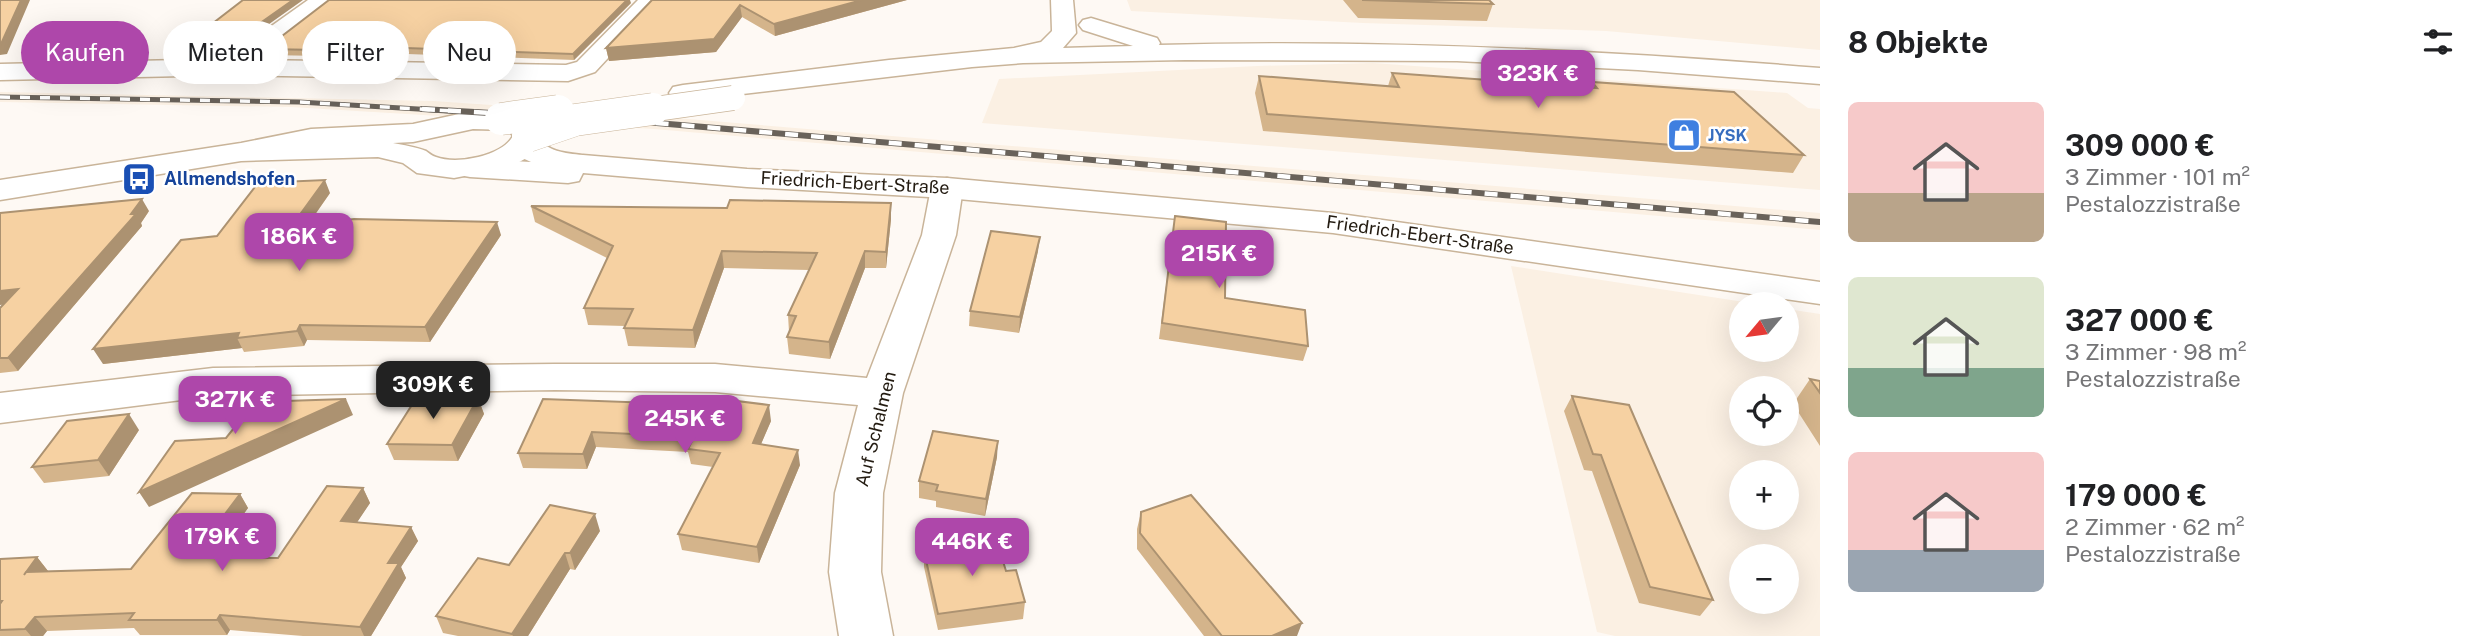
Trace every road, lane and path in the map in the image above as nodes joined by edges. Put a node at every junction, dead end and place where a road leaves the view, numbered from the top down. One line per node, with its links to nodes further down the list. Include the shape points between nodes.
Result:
1 (323, 0): 5 (main road)
2 (651, 0): 10 (main road, via 586,67 568,73)
3 (1062, 0): 8 (main road, via 1064,33 1050,47)
4 (1068, 0): 6 (main road)
5 (288, 25)
6 (1091, 25): 7 (main road, via 1136,41); 9 (main road, via 1097,41)
7 (1195, 50): 9 (main road); 13 (main road, via 1372,50 1577,58)
8 (1017, 56): 9 (main road); 14 (main road, bridge, via 828,74)
9 (1090, 56): 16 (main road, bridge, via 575,120)
10 (288, 67)
11 (163, 68): 12 (main road)
12 (0, 72)
13 (1820, 76)
14 (501, 119): 15 (main road, Friedrich-Ebert-Straße); 16 (main road, Friedrich-Ebert-Straße, bridge, via 521,125)
15 (439, 129): 17 (main road, Friedrich-Ebert-Straße, via 311,138); 18 (main road, via 416,144)
16 (527, 139): 19 (main road, Friedrich-Ebert-Straße, via 521,149 499,161); 20 (main road, Friedrich-Ebert-Straße, via 529,150 550,160)
17 (241, 152): 18 (main road, Friedrich-Ebert-Straße, via 378,148); 22 (main road, Friedrich-Ebert-Straße)
18 (414, 157): 19 (main road, Friedrich-Ebert-Straße, via 440,169)
19 (470, 168): 20 (main road, Friedrich-Ebert-Straße, via 616,176)
20 (682, 172): 21 (main road, Friedrich-Ebert-Straße)
21 (947, 188): 23 (main road, Friedrich-Ebert-Straße, via 1333,223); 24 (main road, Auf Schalmen, via 939,235)
22 (0, 190)
23 (1820, 293)
24 (882, 393): 25 (main road, via 715,378 213,382); 26 (main road, Auf Schalmen, via 859,493 855,572)
25 (0, 408)
26 (866, 636)

